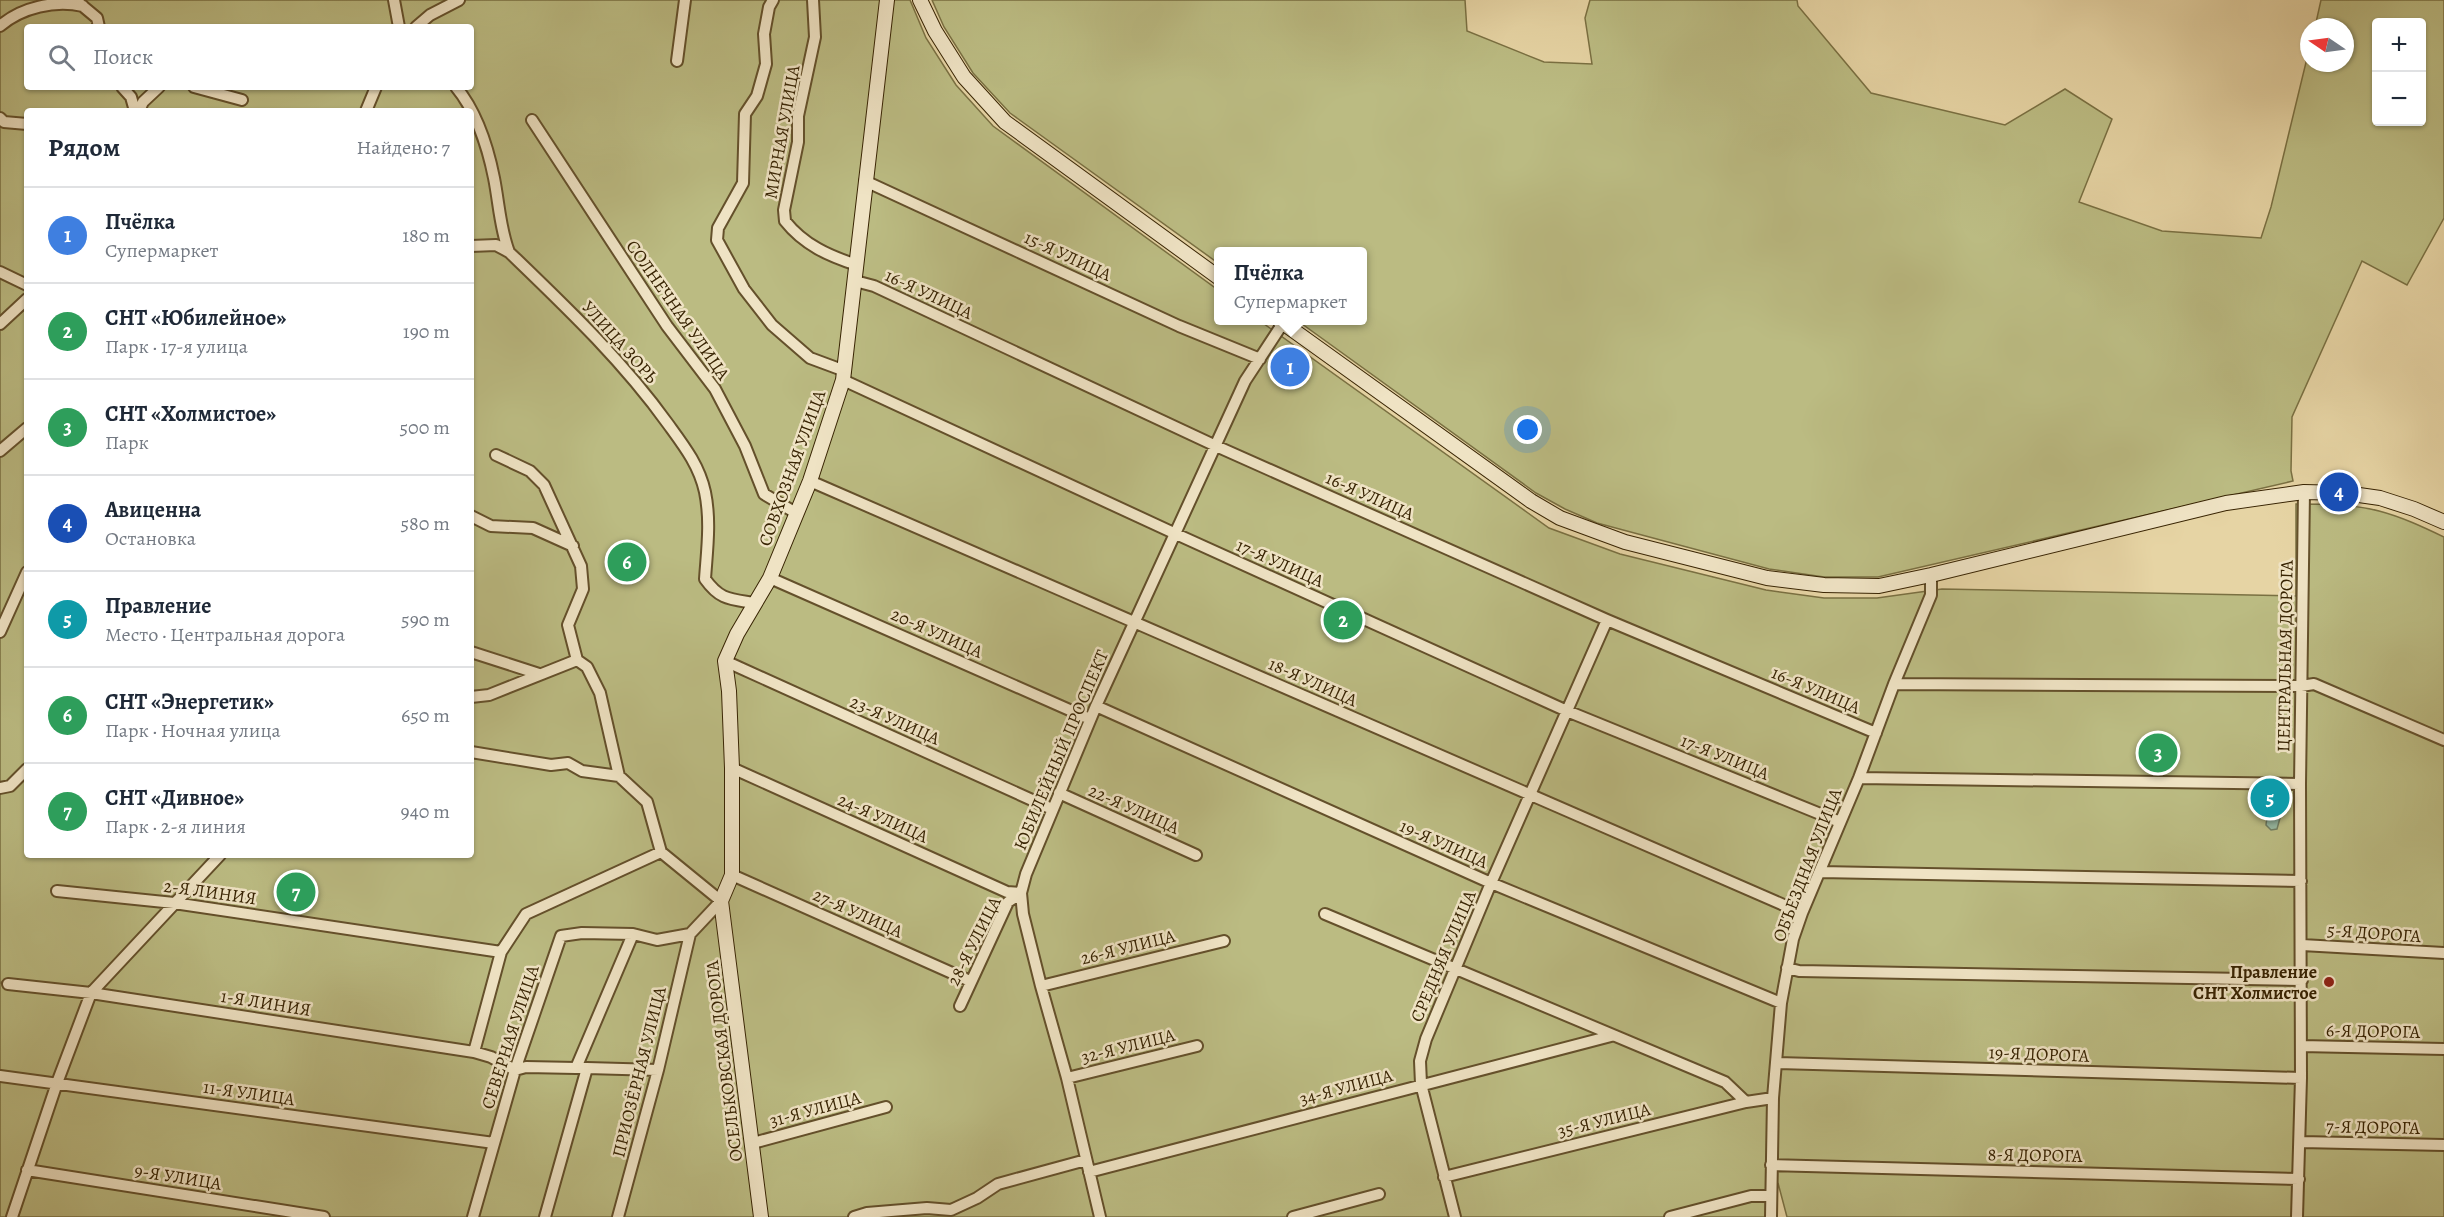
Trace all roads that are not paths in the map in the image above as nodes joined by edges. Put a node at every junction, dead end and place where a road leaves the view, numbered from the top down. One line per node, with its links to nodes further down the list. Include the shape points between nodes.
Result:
1 (394, 0): 10 (street)
2 (459, 0): 11 (street)
3 (685, 0): 13 (street)
4 (773, 0): 41 (street, 17-Я УЛИЦА, via 764,34 765,64 746,114 743,183 718,228 717,240 744,289 772,325 810,358)
5 (813, 0): 31 (street, МИРНАЯ УЛИЦА, via 815,37 798,116 798,142 785,221 813,246)
6 (887, 0): 28 (main road, СОВХОЗНАЯ УЛИЦА)
7 (920, 0): 33 (main road, via 964,77 1005,122)
8 (79, 3): 9 (street, via 97,18); 12 (street, via 33,8)
9 (98, 24)
10 (398, 24)
11 (420, 24)
12 (0, 26)
13 (677, 61)
14 (124, 90): 20 (street)
15 (156, 90): 21 (street)
16 (205, 90): 19 (street)
17 (375, 90): 22 (street)
18 (458, 90): 23 (street)
19 (243, 100)
20 (136, 108)
21 (139, 108)
22 (367, 108)
23 (469, 108)
24 (474, 115): 30 (street, via 494,175)
25 (0, 118): 27 (street)
26 (532, 120): 48 (street, СОЛНЕЧНАЯ УЛИЦА, via 667,327 715,389 745,446 764,495)
27 (24, 124)
28 (865, 181): 31 (main road, СОВХОЗНАЯ УЛИЦА); 40 (street, 15-Я УЛИЦА, via 1179,326)
29 (474, 246): 30 (street, via 496,245)
30 (509, 252): 56 (street, УЛИЦА ЗОРЬ, via 589,328 651,401 694,461 709,517 705,579 714,592)
31 (857, 265): 34 (main road, СОВХОЗНАЯ УЛИЦА)
32 (0, 273): 35 (street)
33 (1214, 274)
34 (855, 281): 41 (main road, СОВХОЗНАЯ УЛИЦА); 43 (street, 16-Я УЛИЦА, via 874,286)
35 (24, 284)
36 (24, 302): 37 (street)
37 (0, 324)
38 (1279, 325): 40 (street, ЮБИЛЕЙНЫЙ ПРОСПЕКТ)
39 (1285, 325): 53 (main road, via 1531,501 1594,532 1767,578 1879,586)
40 (1260, 359): 43 (street, ЮБИЛЕЙНЫЙ ПРОСПЕКТ, via 1245,381)
41 (844, 375): 46 (main road, СОВХОЗНАЯ УЛИЦА); 51 (street, 17-Я УЛИЦА)
42 (24, 431): 44 (street)
43 (1216, 446): 51 (street, ЮБИЛЕЙНЫЙ ПРОСПЕКТ); 57 (street, 16-Я УЛИЦА)
44 (0, 452)
45 (496, 455): 52 (street, via 530,471 544,485)
46 (810, 481): 48 (main road, СОВХОЗНАЯ УЛИЦА); 58 (street, 18-Я УЛИЦА)
47 (2304, 492): 50 (main road, via 2380,498); 53 (main road, via 2226,503); 65 (street, ЦЕНТРАЛЬНАЯ ДОРОГА)
48 (796, 513): 54 (main road, СОВХОЗНАЯ УЛИЦА)
49 (474, 518): 52 (street, via 491,526 533,528)
50 (2444, 522)
51 (1176, 534): 58 (street, ЮБИЛЕЙНЫЙ ПРОСПЕКТ); 68 (street, 17-Я УЛИЦА)
52 (573, 546): 61 (street, via 584,589 568,625)
53 (1931, 576): 64 (street, ОБЪЕЗДНАЯ УЛИЦА, via 1931,595)
54 (770, 578): 56 (main road, СОВХОЗНАЯ УЛИЦА); 69 (street, 20-Я УЛИЦА)
55 (24, 579): 59 (street)
56 (754, 603): 62 (main road, СОВХОЗНАЯ УЛИЦА)
57 (1607, 620): 68 (street, СРЕДНЯЯ УЛИЦА); 70 (street, 16-Я УЛИЦА)
58 (1135, 623): 67 (street, ЮБИЛЕЙНЫЙ ПРОСПЕКТ); 80 (street, 18-Я УЛИЦА)
59 (0, 632)
60 (474, 653): 63 (street)
61 (577, 660): 63 (street); 75 (street, via 587,667 600,693)
62 (725, 661): 73 (main road); 81 (street, 23-Я УЛИЦА)
63 (540, 674): 66 (street, via 489,695)
64 (1894, 684): 65 (street); 70 (street, ОБЪЕЗДНАЯ УЛИЦА)
65 (2301, 686): 71 (street, via 2314,684); 77 (street, ЦЕНТРАЛЬНАЯ ДОРОГА)
66 (474, 697)
67 (1096, 706): 69 (street, ЮБИЛЕЙНЫЙ ПРОСПЕКТ); 89 (street, 19-Я УЛИЦА)
68 (1567, 711): 80 (street, СРЕДНЯЯ УЛИЦА); 82 (street, 17-Я УЛИЦА)
69 (1090, 719): 79 (street, ЮБИЛЕЙНЫЙ ПРОСПЕКТ)
70 (1876, 733): 76 (street, ОБЪЕЗДНАЯ УЛИЦА)
71 (2444, 740)
72 (474, 752): 75 (street, via 551,765 568,763 582,771)
73 (732, 768): 87 (main road); 91 (street, 24-Я УЛИЦА, via 1007,892)
74 (24, 772): 78 (street, via 10,786)
75 (619, 776): 83 (street, via 647,802)
76 (1859, 778): 77 (street); 82 (street, ОБЪЕЗДНАЯ УЛИЦА)
77 (2300, 784): 88 (street, ЦЕНТРАЛЬНАЯ ДОРОГА)
78 (0, 788)
79 (1059, 793): 81 (street, ЮБИЛЕЙНЫЙ ПРОСПЕКТ); 84 (street, 22-Я УЛИЦА)
80 (1530, 795): 89 (street, СРЕДНЯЯ УЛИЦА); 94 (street, 18-Я УЛИЦА)
81 (1052, 809): 91 (street, ЮБИЛЕЙНЫЙ ПРОСПЕКТ)
82 (1840, 822): 86 (street, ОБЪЕЗДНАЯ УЛИЦА)
83 (661, 852): 92 (street); 100 (street, via 526,914)
84 (1196, 855)
85 (217, 858): 93 (street)
86 (1820, 872): 88 (street); 94 (street, ОБЪЕЗДНАЯ УЛИЦА)
87 (732, 875): 92 (main road); 105 (street, 27-Я УЛИЦА)
88 (2301, 881): 99 (street, ЦЕНТРАЛЬНАЯ ДОРОГА)
89 (1491, 883): 103 (street, СРЕДНЯЯ УЛИЦА); 109 (street, 19-Я УЛИЦА)
90 (57, 891): 93 (street, 2-Я ЛИНИЯ)
91 (1021, 893): 105 (street, 28-Я УЛИЦА, via 1008,902); 107 (street, ЮБИЛЕЙНЫЙ ПРОСПЕКТ)
92 (722, 901): 97 (street); 130 (main road, ОСЕЛЬКОВСКАЯ ДОРОГА)
93 (174, 903): 100 (street, 2-Я ЛИНИЯ); 108 (street)
94 (1802, 913): 102 (street, ОБЪЕЗДНАЯ УЛИЦА)
95 (1325, 914): 103 (street)
96 (633, 934): 97 (street, via 657,940); 117 (street); 118 (street, СЕВЕРНАЯ УЛИЦА, via 561,936)
97 (690, 934): 119 (street, ПРИОЗЁРНАЯ УЛИЦА)
98 (1224, 941): 107 (street, 26-Я УЛИЦА)
99 (2302, 945): 101 (street, 5-Я ДОРОГА); 104 (street, ЦЕНТРАЛЬНАЯ ДОРОГА)
100 (501, 952): 115 (street)
101 (2444, 953)
102 (1787, 968): 104 (street); 109 (street, ОБЪЕЗДНАЯ УЛИЦА)
103 (1454, 970): 111 (street); 124 (street, СРЕДНЯЯ УЛИЦА, via 1423,1050)
104 (2302, 980): 113 (street, ЦЕНТРАЛЬНАЯ ДОРОГА)
105 (970, 981): 110 (street, 28-Я УЛИЦА)
106 (8, 984): 108 (street, 1-Я ЛИНИЯ)
107 (1041, 986): 121 (street, ЮБИЛЕЙНЫЙ ПРОСПЕКТ)
108 (91, 993): 115 (street, 1-Я ЛИНИЯ); 123 (street)
109 (1781, 1003): 116 (street, ОБЪЕЗДНАЯ УЛИЦА)
110 (960, 1006)
111 (1611, 1036): 124 (street, 34-Я УЛИЦА); 126 (street, via 1725,1082)
112 (1197, 1046): 121 (street, 32-Я УЛИЦА)
113 (2301, 1046): 114 (street, 6-Я ДОРОГА); 122 (street, ЦЕНТРАЛЬНАЯ ДОРОГА)
114 (2444, 1049)
115 (474, 1052): 118 (street, 1-Я ЛИНИЯ)
116 (1776, 1063): 122 (street, 19-Я ДОРОГА); 125 (street, ОБЪЕЗДНАЯ УЛИЦА)
117 (582, 1068): 118 (street); 119 (street); 143 (street)
118 (515, 1070): 129 (street, СЕВЕРНАЯ УЛИЦА)
119 (658, 1070): 144 (street, ПРИОЗЁРНАЯ УЛИЦА)
120 (0, 1076): 123 (street, 11-Я УЛИЦА)
121 (1068, 1078): 132 (street, ЮБИЛЕЙНЫЙ ПРОСПЕКТ)
122 (2301, 1078): 128 (street, ЦЕНТРАЛЬНАЯ ДОРОГА)
123 (57, 1083): 129 (street, 11-Я УЛИЦА); 134 (street)
124 (1421, 1084): 135 (street, 34-Я УЛИЦА); 136 (street, СРЕДНЯЯ УЛИЦА)
125 (1773, 1098): 126 (street, 35-Я УЛИЦА); 133 (street, ОБЪЕЗДНАЯ УЛИЦА)
126 (1746, 1102): 136 (street, 35-Я УЛИЦА)
127 (886, 1107): 130 (street, 31-Я УЛИЦА)
128 (2301, 1142): 131 (street, 7-Я ДОРОГА); 137 (street, ЦЕНТРАЛЬНАЯ ДОРОГА)
129 (494, 1143): 142 (street, СЕВЕРНАЯ УЛИЦА)
130 (753, 1143): 145 (main road, ОСЕЛЬКОВСКАЯ ДОРОГА)
131 (2444, 1145)
132 (1086, 1160): 135 (street, ЮБИЛЕЙНЫЙ ПРОСПЕКТ); 146 (street, via 998,1184 951,1210 927,1208)
133 (1771, 1165): 137 (street, 8-Я ДОРОГА); 139 (street, ОБЪЕЗДНАЯ УЛИЦА)
134 (27, 1170): 140 (street); 141 (street, 9-Я УЛИЦА)
135 (1089, 1172): 147 (street, ЮБИЛЕЙНЫЙ ПРОСПЕКТ)
136 (1444, 1177): 149 (street, СРЕДНЯЯ УЛИЦА)
137 (2299, 1179): 152 (street, ЦЕНТРАЛЬНАЯ ДОРОГА)
138 (1379, 1194): 148 (street)
139 (1770, 1196): 150 (street, via 1752,1196); 151 (street, ОБЪЕЗДНАЯ УЛИЦА)
140 (12, 1217)
141 (324, 1217)
142 (473, 1217)
143 (545, 1217)
144 (618, 1217)
145 (761, 1217)
146 (854, 1217)
147 (1100, 1217)
148 (1293, 1217)
149 (1455, 1217)
150 (1670, 1217)
151 (1771, 1217)
152 (2297, 1217)

